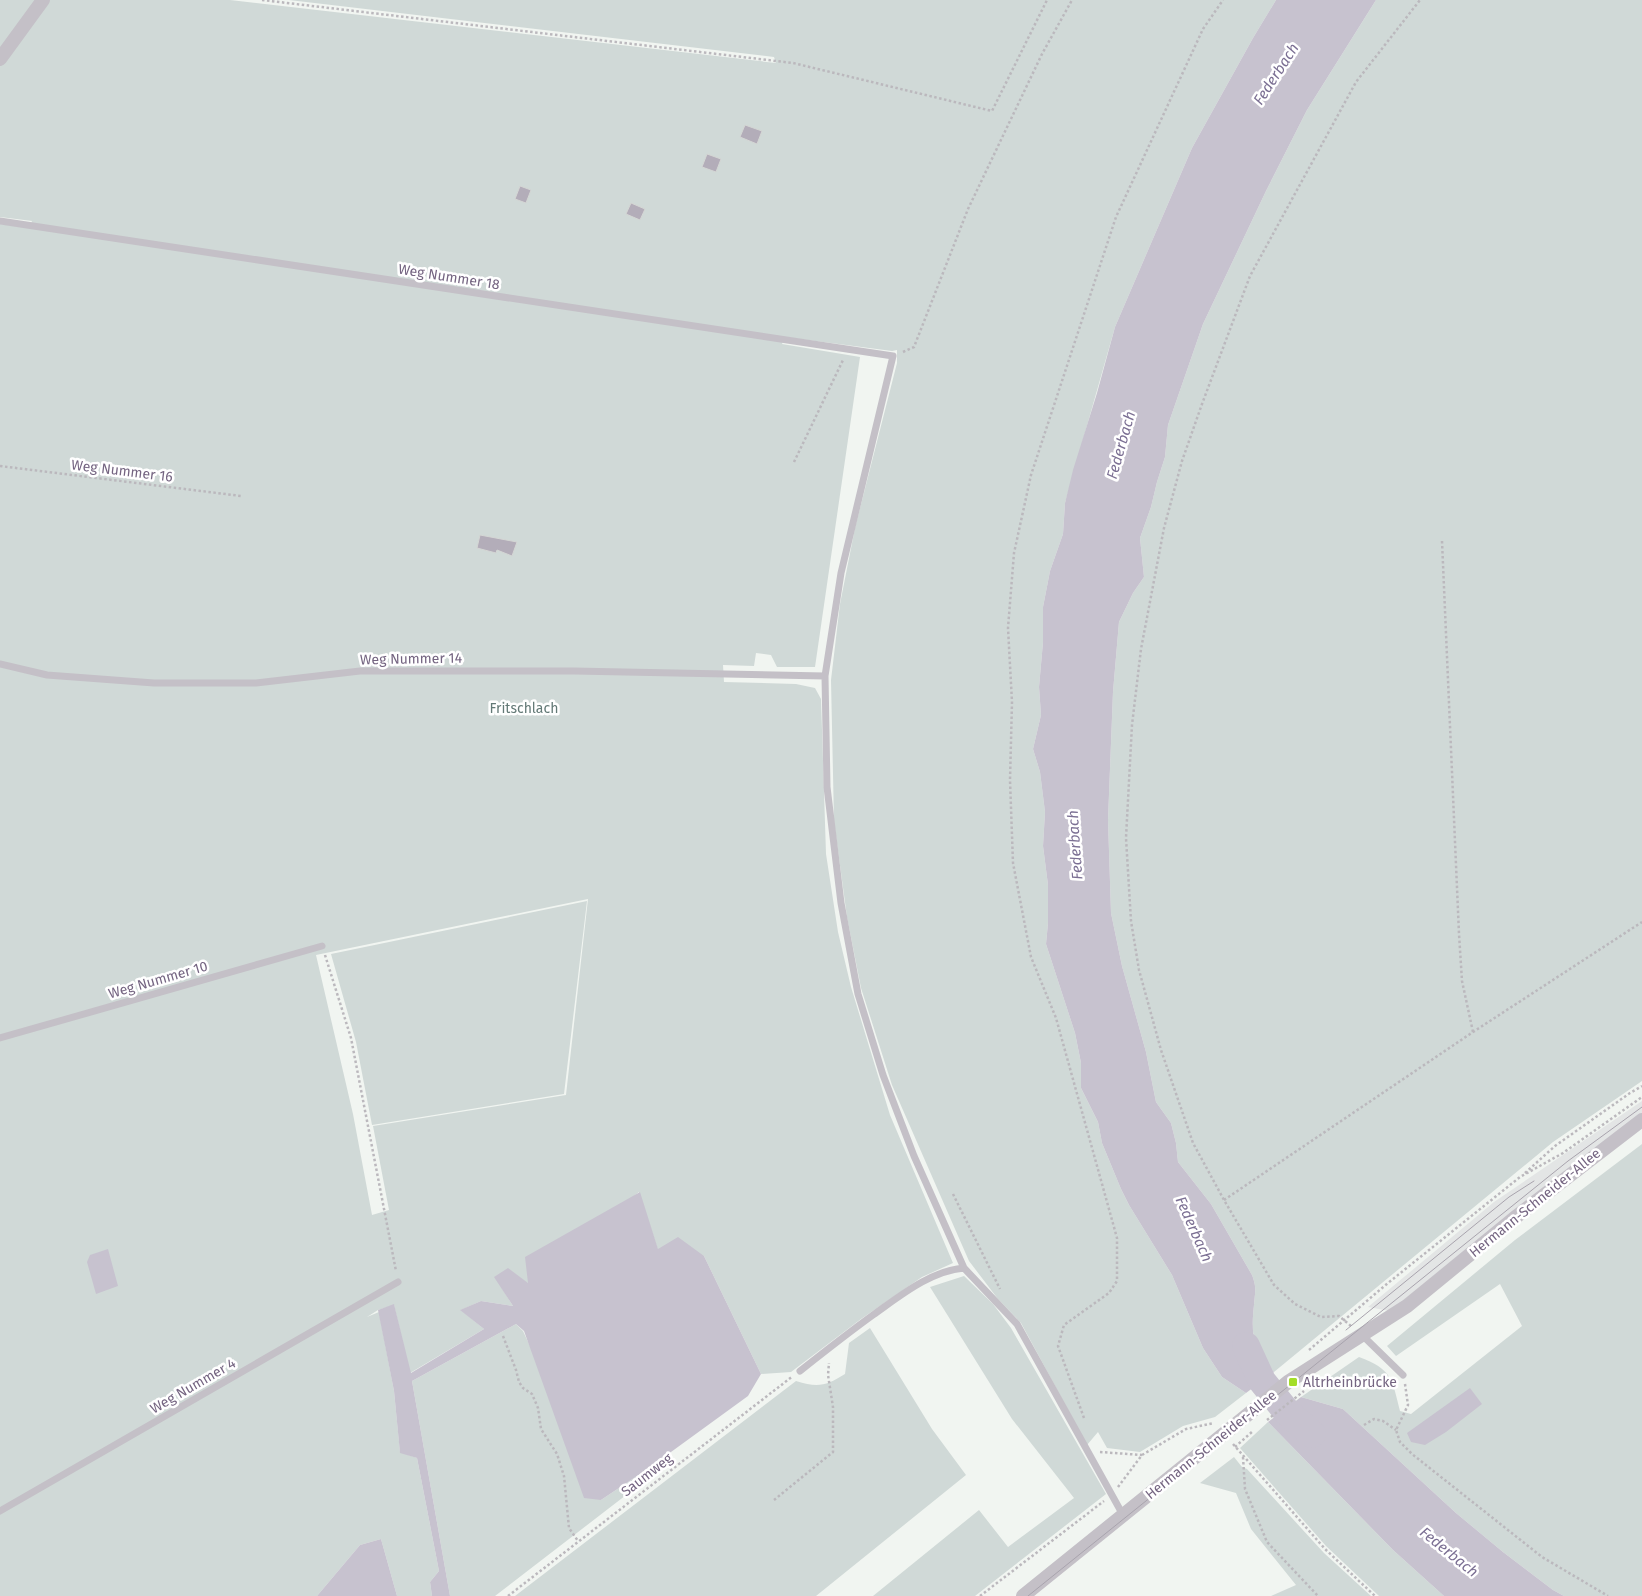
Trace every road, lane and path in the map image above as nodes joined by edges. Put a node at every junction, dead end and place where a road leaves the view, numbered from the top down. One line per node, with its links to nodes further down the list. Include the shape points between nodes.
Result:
1 (42, 0): 7 (street)
2 (262, 0): 3 (path, via 793,63 992,110)
3 (1047, 0)
4 (1072, 0): 10 (path, via 1042,54 968,209 914,346)
5 (1223, 0): 39 (path, via 1203,29 1116,217 1031,475 1014,553 1008,628 1013,863 1031,957 1056,1018 1117,1238 1117,1281 1109,1293 1064,1325 1058,1346)
6 (1420, 0): 26 (path, via 1356,82 1250,276 1182,461 1164,528 1141,649 1132,725 1126,838 1131,921 1139,970 1161,1050 1193,1143)
7 (0, 59)
8 (0, 221): 9 (lane, Weg Nummer 18)
9 (847, 350): 10 (lane, Weg Nummer 18); 11 (path)
10 (893, 356): 16 (lane, via 841,573)
11 (794, 462)
12 (0, 466): 13 (path, Weg Nummer 16)
13 (241, 496)
14 (1442, 541): 19 (path, via 1459,934 1462,981)
15 (0, 664): 16 (lane, Weg Nummer 14, via 47,675 154,684 256,683 370,671 574,670)
16 (825, 676): 27 (lane, via 827,787 841,903 858,994 883,1075 914,1156)
17 (1642, 922): 19 (path)
18 (322, 946): 20 (lane, Weg Nummer 10); 28 (path, via 351,1038)
19 (1473, 1032): 26 (path)
20 (0, 1038)
21 (1642, 1086): 24 (path, via 1556,1146)
22 (1642, 1097): 24 (path, via 1564,1153)
23 (1642, 1120): 31 (street, Hermann-Schneider-Allee, via 1407,1306)
24 (1520, 1177): 30 (path)
25 (953, 1194): 29 (path)
26 (1224, 1200): 30 (path, via 1274,1285 1295,1304 1310,1312 1321,1317 1339,1316)
27 (964, 1268): 33 (lane, via 951,1269 926,1280); 44 (lane, via 1017,1324)
28 (398, 1282): 49 (lane, Weg Nummer 4)
29 (1000, 1289)
30 (1345, 1320): 31 (path); 34 (path)
31 (1362, 1335): 36 (lane); 50 (street, Hermann-Schneider-Allee, via 1288,1382)
32 (504, 1336): 51 (path, via 519,1382 532,1394 541,1429 557,1454 564,1476 570,1528)
33 (832, 1345): 35 (lane); 48 (path, via 828,1375 833,1407 833,1452)
34 (1303, 1355)
35 (800, 1371): 51 (path, Saumweg)
36 (1403, 1375): 43 (path, via 1408,1405)
37 (1298, 1396): 40 (path)
38 (1221, 1421): 45 (path, via 1186,1429)
39 (1086, 1424)
40 (1262, 1424)
41 (1364, 1425): 43 (path, via 1374,1420 1383,1421)
42 (1255, 1429): 46 (path, via 1235,1447)
43 (1396, 1430): 57 (path, via 1400,1442 1412,1454 1542,1557)
44 (1087, 1451): 45 (path); 47 (lane)
45 (1142, 1455): 47 (path)
46 (1243, 1456): 55 (path, via 1245,1489 1267,1542); 56 (path, via 1325,1549)
47 (1113, 1494): 50 (lane); 53 (path)
48 (774, 1500)
49 (0, 1512)
50 (1123, 1515): 54 (street, Hermann-Schneider-Allee)
51 (578, 1541): 52 (path, Saumweg)
52 (508, 1596)
53 (980, 1596)
54 (1023, 1596)
55 (1318, 1596)
56 (1376, 1596)
57 (1608, 1596)

